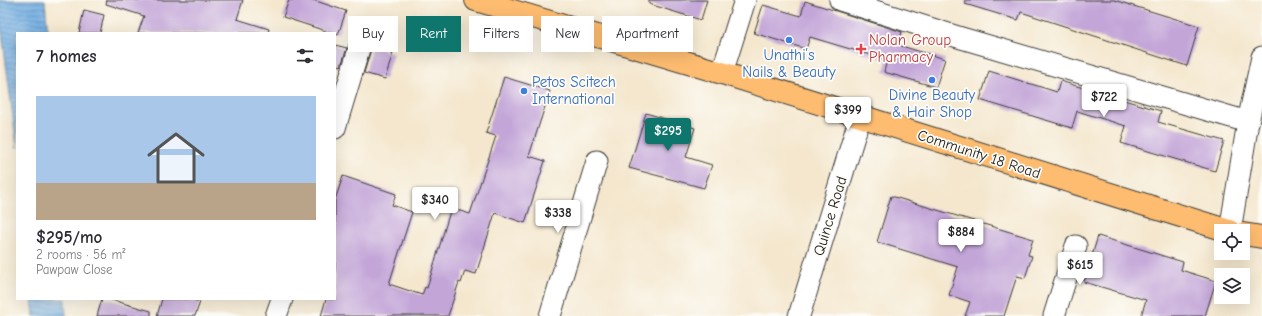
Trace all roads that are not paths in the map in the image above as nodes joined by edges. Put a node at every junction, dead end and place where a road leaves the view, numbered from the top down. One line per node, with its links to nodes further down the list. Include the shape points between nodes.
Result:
1 (476, 0): 6 (main road, Community 18 Road)
2 (745, 0): 6 (street)
3 (840, 0): 8 (street)
4 (358, 52): 9 (street)
5 (1262, 57): 8 (street)
6 (722, 74): 7 (main road, Community 18 Road)
7 (860, 117): 12 (main road, Community 18 Road); 17 (street, Quince Road)
8 (1248, 122): 11 (street)
9 (336, 125)
10 (597, 161): 16 (street)
11 (1230, 224)
12 (1214, 226)
13 (1076, 246): 18 (street)
14 (282, 300): 15 (street)
15 (276, 316)
16 (550, 316)
17 (799, 316)
18 (1054, 316)

